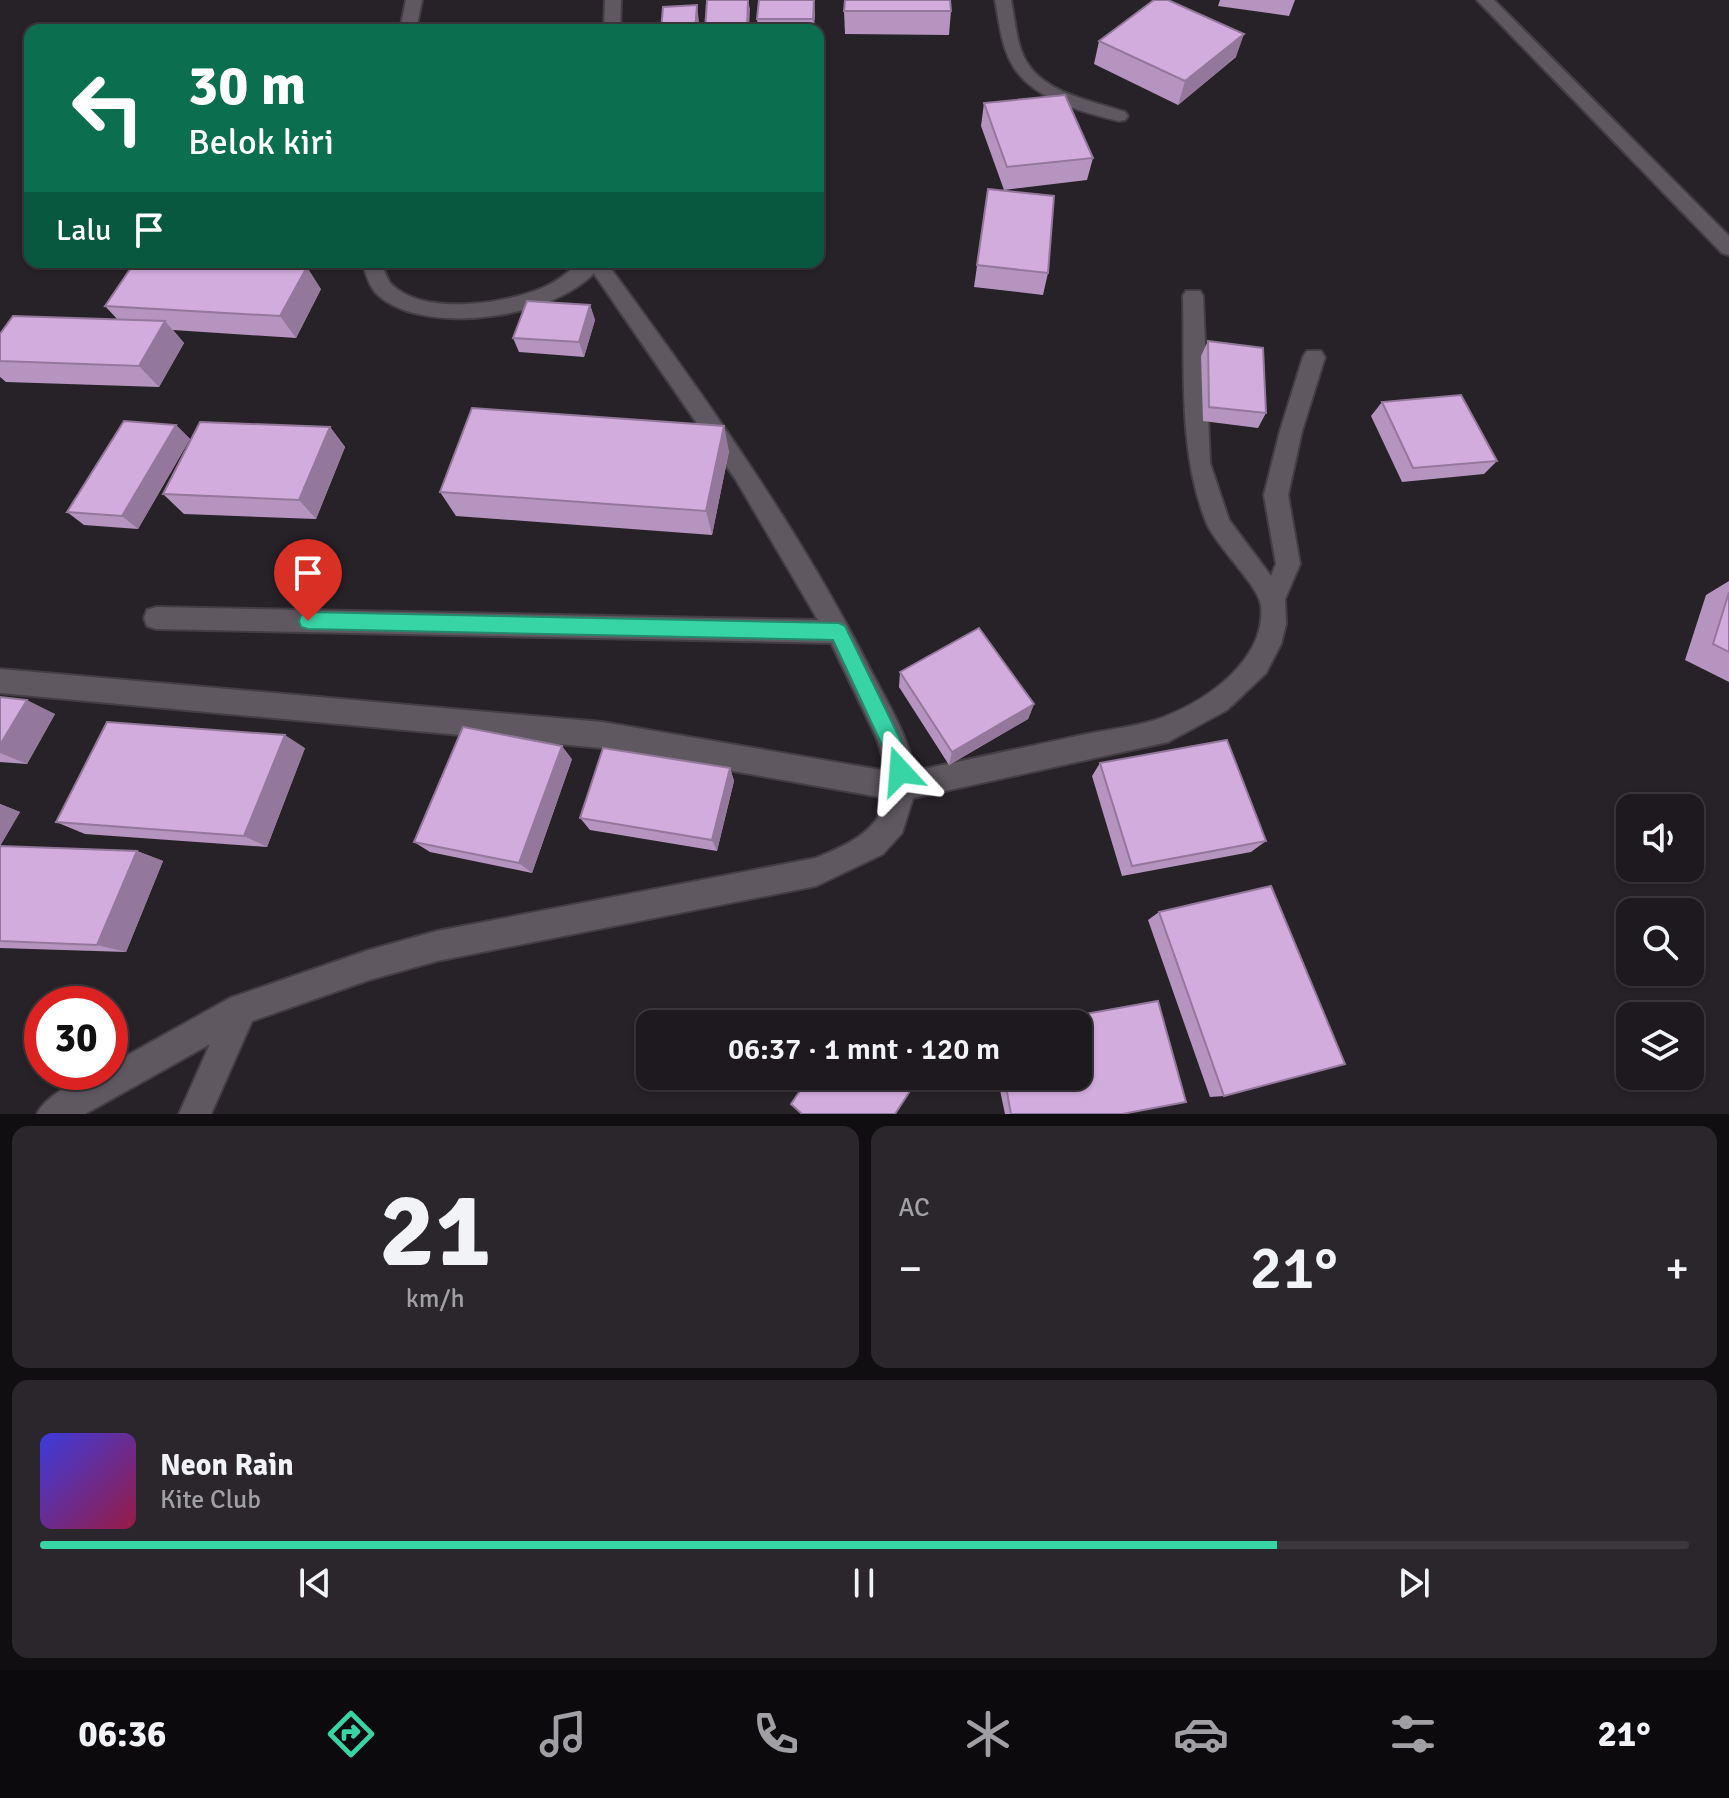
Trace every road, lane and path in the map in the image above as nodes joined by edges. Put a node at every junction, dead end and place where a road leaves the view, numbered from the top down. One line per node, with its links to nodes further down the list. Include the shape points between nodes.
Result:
1 (414, 0): 5 (street)
2 (613, 0): 6 (street)
3 (1003, 0): 7 (street, via 1016,58 1028,75 1053,92)
4 (1485, 0): 8 (street)
5 (409, 24)
6 (612, 24)
7 (1119, 116)
8 (1729, 248)
9 (374, 268): 10 (street, via 382,288 394,296 426,310 447,311 488,309 554,291)
10 (586, 268)
11 (598, 268): 16 (street, via 718,433)
12 (1193, 296): 14 (street, via 1199,463 1219,524)
13 (1314, 357): 14 (street, via 1276,495 1288,564)
14 (1273, 599): 18 (street, via 1273,624 1257,665 1218,701 1168,729)
15 (156, 618): 16 (street)
16 (839, 632): 18 (street, via 893,746)
17 (0, 681): 18 (street, via 602,735)
18 (902, 787): 19 (street, via 897,813 867,851 816,872 437,946)
19 (241, 1009): 20 (street); 21 (street)
20 (53, 1114)
21 (195, 1114)

